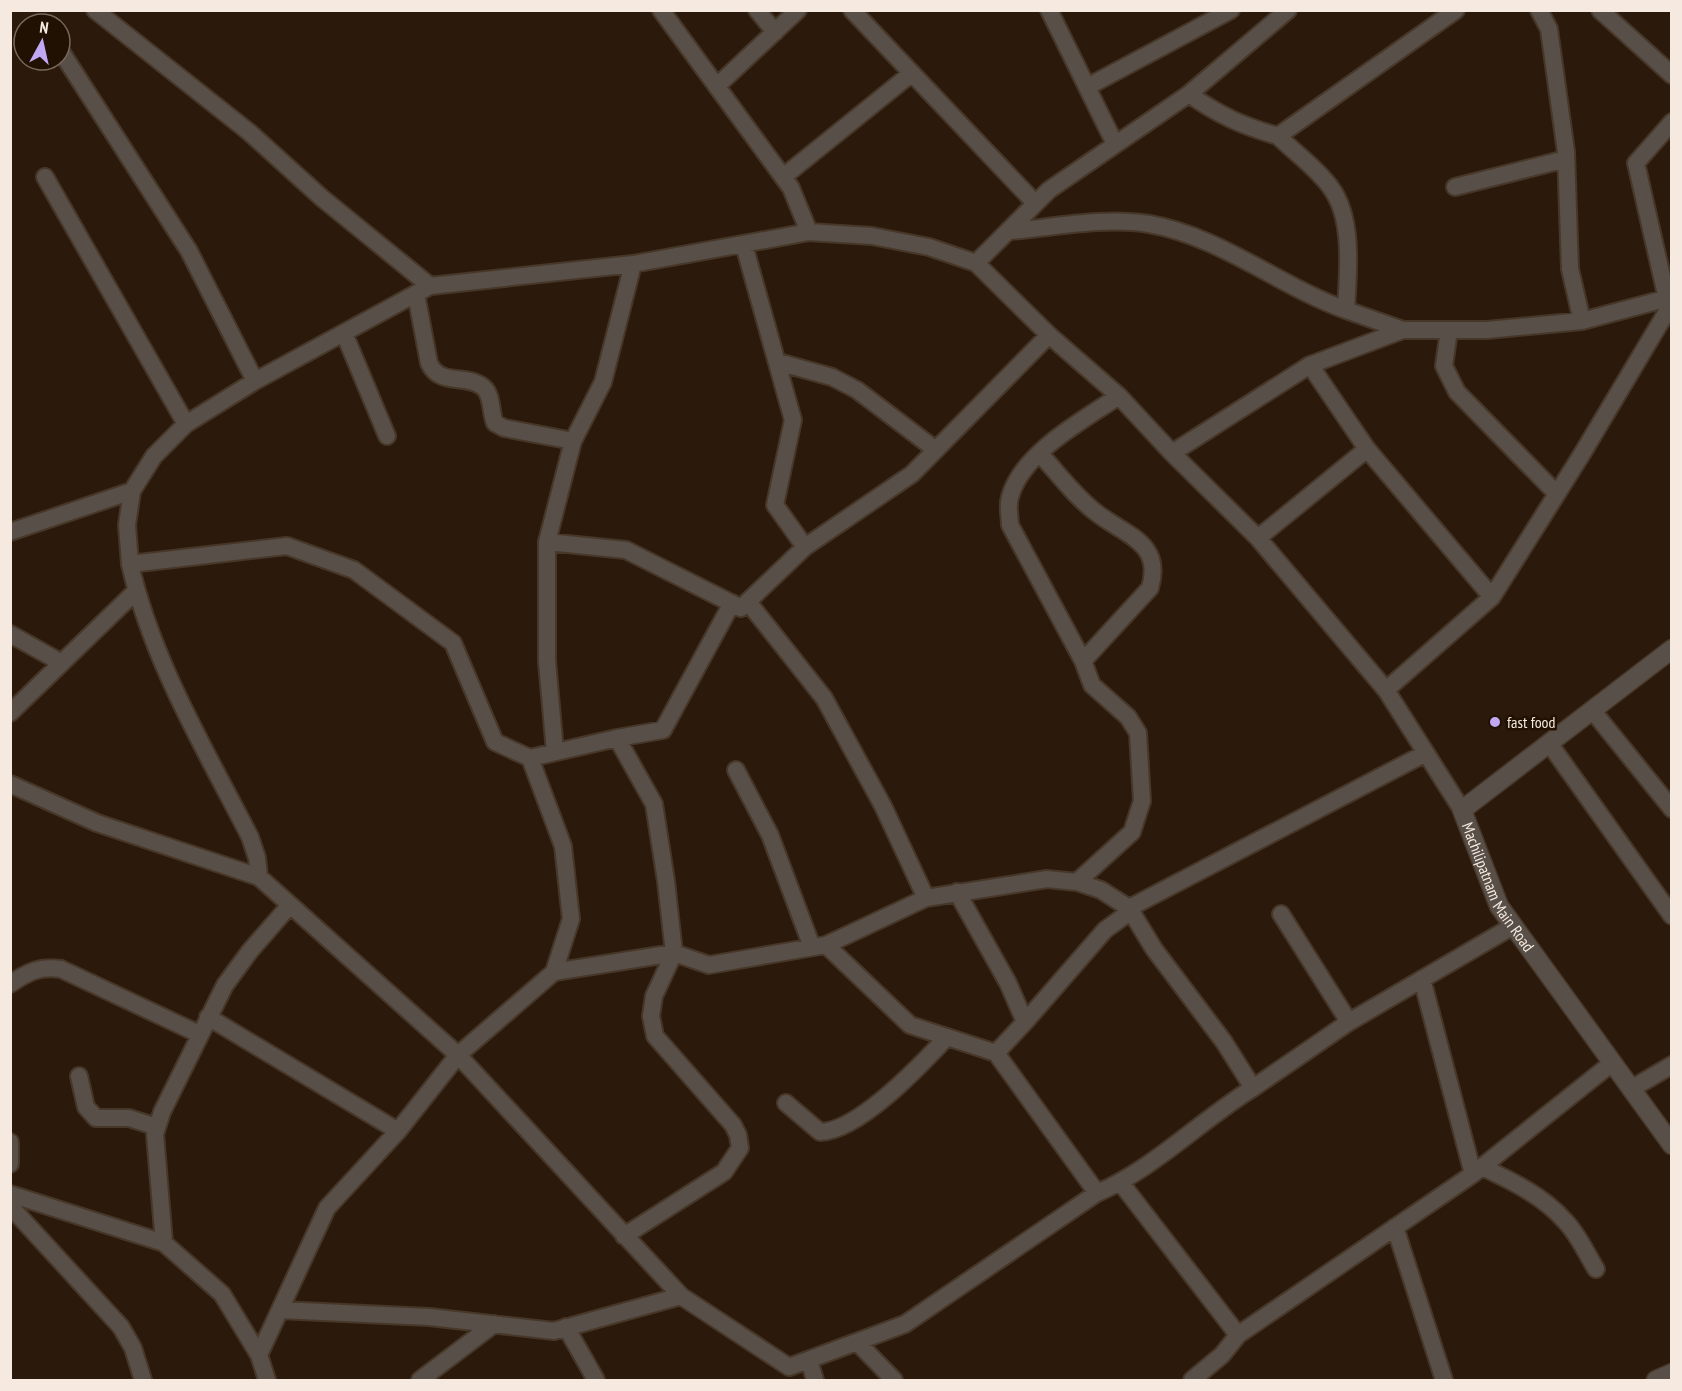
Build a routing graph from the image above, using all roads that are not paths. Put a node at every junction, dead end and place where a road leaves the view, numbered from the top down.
1 (95, 10) edge
2 (662, 10) edge
3 (757, 10) edge
4 (798, 10) edge
5 (852, 10) edge
6 (1049, 10) edge
7 (1232, 10) edge
8 (1288, 10) edge
9 (1456, 10) edge
10 (1539, 10) edge
11 (1600, 10) edge
12 (775, 32) junction
13 (72, 69) edge
14 (912, 73) junction
15 (1671, 75) edge
16 (717, 86) junction
17 (1087, 87) junction
18 (1189, 94) junction
19 (1671, 122) edge
20 (1278, 136) junction
21 (1115, 144) junction
22 (1566, 159) junction
23 (45, 177) dead end
24 (783, 177) junction
25 (1455, 187) dead end
26 (1035, 203) junction
27 (1011, 231) junction
28 (809, 232) junction
29 (744, 245) junction
30 (976, 263) junction
31 (633, 264) junction
32 (423, 290) junction
33 (1670, 300) edge
34 (1346, 310) junction
35 (1582, 321) junction
36 (1403, 330) junction
37 (1449, 330) junction
38 (344, 333) junction
39 (1049, 335) junction
40 (778, 362) junction
41 (1310, 365) junction
42 (255, 381) junction
43 (1119, 396) junction
44 (186, 424) junction
45 (387, 436) dead end
46 (573, 441) junction
47 (1367, 448) junction
48 (936, 450) junction
49 (1041, 453) junction
50 (1172, 453) junction
51 (132, 491) junction
52 (1557, 494) junction
53 (11, 532) edge
54 (1258, 538) junction
55 (547, 542) junction
56 (805, 547) junction
57 (130, 564) junction
58 (136, 591) junction
59 (1492, 597) junction
60 (740, 602) junction
61 (10, 634) edge
62 (1671, 649) edge
63 (1083, 662) junction
64 (62, 663) junction
65 (1386, 690) junction
66 (1592, 710) junction
67 (10, 713) edge
68 (617, 738) junction
69 (1549, 743) junction
70 (555, 752) junction
71 (1426, 753) junction
72 (530, 758) junction
73 (736, 770) dead end
74 (10, 784) edge
75 (1671, 809) edge
76 (1462, 810) junction
77 (259, 877) junction
78 (1077, 882) junction
79 (957, 892) junction
80 (926, 898) junction
81 (290, 904) junction
82 (1130, 910) junction
83 (1281, 914) dead end
84 (1671, 916) edge
85 (1513, 926) junction
86 (819, 946) junction
87 (674, 953) junction
88 (554, 972) junction
89 (1422, 979) junction
90 (10, 984) edge
91 (208, 1017) junction
92 (1025, 1022) junction
93 (1349, 1022) junction
94 (199, 1034) junction
95 (947, 1037) junction
96 (996, 1053) junction
97 (458, 1055) junction
98 (1612, 1063) junction
99 (1671, 1065) edge
100 (79, 1076) dead end
101 (1253, 1088) junction
102 (1631, 1089) junction
103 (786, 1103) dead end
104 (158, 1126) junction
105 (398, 1131) junction
106 (10, 1142) edge
107 (1671, 1145) edge
108 (10, 1164) edge
109 (1478, 1170) junction
110 (1121, 1183) junction
111 (1097, 1193) junction
112 (10, 1194) edge
113 (10, 1206) edge
114 (1395, 1227) junction
115 (624, 1236) junction
116 (164, 1243) junction
117 (1596, 1269) dead end
118 (681, 1296) junction
119 (280, 1310) junction
120 (494, 1324) junction
121 (566, 1328) junction
122 (1238, 1335) junction
123 (857, 1342) junction
124 (259, 1355) junction
125 (809, 1360) junction
126 (1671, 1373) edge
127 (143, 1380) edge
128 (267, 1380) edge
129 (420, 1380) edge
130 (596, 1380) edge
131 (815, 1380) edge
132 (894, 1380) edge
133 (1192, 1380) edge
134 (1444, 1380) edge
135 (1656, 1380) edge

1 - 32 street
2 - 16 street
3 - 12 street
4 - 12 street
5 - 14 street
6 - 17 street
7 - 17 street
8 - 18 street
9 - 20 street
10 - 22 street
11 - 15 street
12 - 16 street
13 - 42 street
14 - 24 street
14 - 26 street
16 - 24 street
17 - 21 street
18 - 20 street
18 - 21 street
19 - 33 street
20 - 34 street
21 - 26 street
22 - 25 street
22 - 35 street
23 - 44 street
24 - 28 street
26 - 27 street
27 - 30 street
27 - 34 street
28 - 29 street
28 - 30 street
29 - 31 street
29 - 40 street
30 - 39 street
31 - 32 street
31 - 46 street
32 - 38 street
32 - 46 street
33 - 35 street
33 - 52 street
34 - 36 street
35 - 37 street
36 - 37 street
36 - 41 street
37 - 52 street
38 - 42 street
38 - 45 street
39 - 43 street
39 - 48 street
40 - 48 street
40 - 56 street
41 - 47 street
41 - 50 street
42 - 44 street
43 - 49 street
43 - 50 street
44 - 51 street
46 - 55 street
47 - 54 street
47 - 59 street
48 - 56 street
49 - 63 street
49 - 63 street
50 - 54 street
51 - 53 street
51 - 57 street
52 - 59 street
54 - 65 street
55 - 60 street
55 - 70 street
56 - 60 street
57 - 58 street
57 - 72 street
58 - 64 street
58 - 77 street
59 - 65 street
60 - 68 street
60 - 80 street
61 - 64 street
62 - 66 street, Machilipatnam Main Road
63 - 78 street
64 - 67 street
65 - 71 street
66 - 69 street, Machilipatnam Main Road
66 - 75 street
68 - 70 street
68 - 87 street
69 - 76 street, Machilipatnam Main Road
69 - 84 street
70 - 72 street
71 - 76 street
71 - 82 street
72 - 88 street
73 - 86 street
74 - 77 street
76 - 85 street, Machilipatnam Main Road
77 - 81 street
78 - 79 street
78 - 82 street
79 - 80 street
79 - 92 street
80 - 86 street
81 - 91 street
81 - 97 street
82 - 92 street
82 - 101 street
83 - 93 street
85 - 89 street
85 - 98 street, Machilipatnam Main Road
86 - 87 street
86 - 95 street
87 - 88 street
87 - 115 street
88 - 97 street
89 - 93 street
89 - 109 street
90 - 94 street
91 - 94 street
91 - 105 street
92 - 96 street
93 - 101 street
94 - 104 street
95 - 96 street
95 - 103 street
96 - 111 street
97 - 105 street
97 - 115 street
98 - 102 street, Machilipatnam Main Road
98 - 109 street
99 - 102 street
100 - 104 street
101 - 110 street
102 - 107 street, Machilipatnam Main Road
104 - 116 street
105 - 119 street
106 - 108 street
109 - 114 street
109 - 117 street
110 - 111 street
110 - 122 street
111 - 123 street
112 - 116 street
113 - 127 street
114 - 122 street
114 - 134 street
115 - 118 street
116 - 124 street
118 - 121 street
118 - 125 street
119 - 120 street
119 - 124 street
120 - 121 street
120 - 129 street
121 - 130 street
122 - 133 street
123 - 125 street
123 - 132 street
124 - 128 street
125 - 131 street
126 - 135 street

